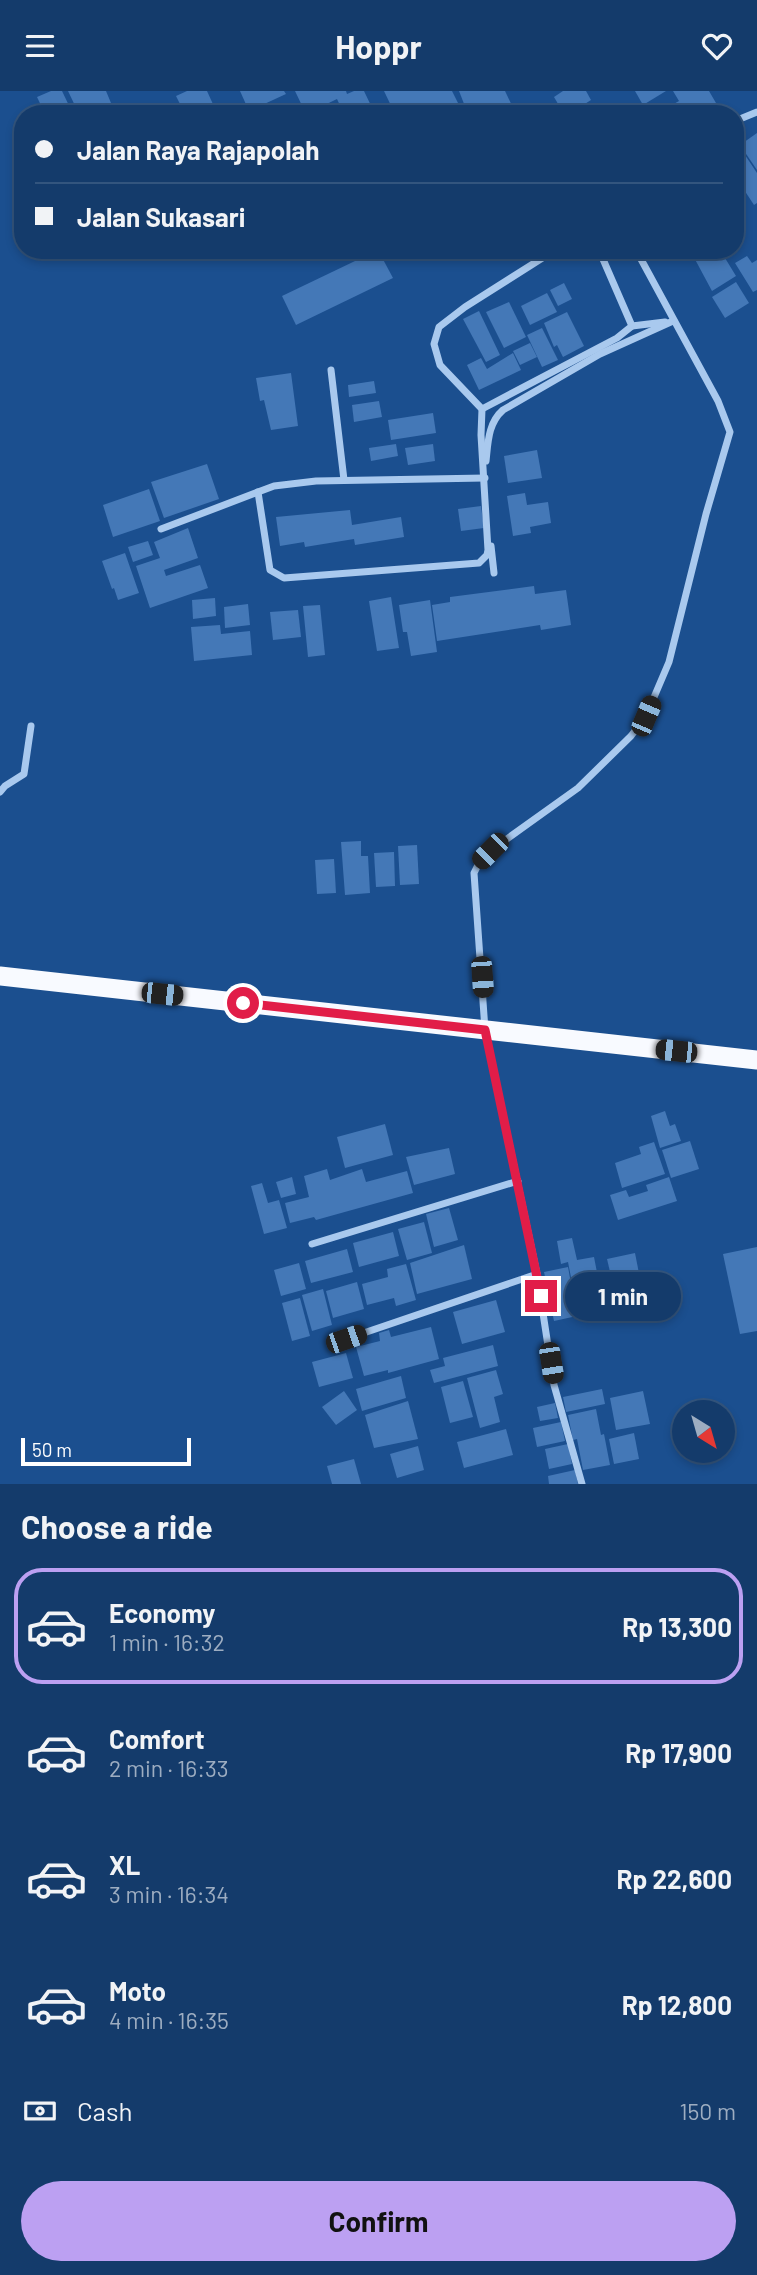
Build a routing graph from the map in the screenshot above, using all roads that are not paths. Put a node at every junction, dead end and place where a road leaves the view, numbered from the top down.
1 (541, 259) edge
2 (603, 259) edge
3 (641, 259) edge
4 (673, 321) junction
5 (632, 326) junction
6 (331, 370) dead end
7 (482, 409) junction
8 (485, 478) junction
9 (344, 480) junction
10 (258, 492) junction
11 (161, 529) dead end
12 (494, 573) dead end
13 (31, 726) dead end
14 (0, 792) edge
15 (0, 976) edge
16 (485, 1030) junction
17 (757, 1060) edge
18 (517, 1181) junction
19 (312, 1244) dead end
20 (537, 1274) junction
21 (346, 1339) dead end
22 (582, 1484) edge

1 - 7 street
2 - 5 street
3 - 4 street
4 - 5 street
4 - 8 street
4 - 16 street
5 - 7 street
6 - 9 street
7 - 8 street
8 - 9 street
8 - 10 street
8 - 12 street
9 - 10 street
10 - 11 street
13 - 14 street
15 - 16 highway
16 - 17 highway
16 - 18 street
18 - 19 street
18 - 20 street
20 - 21 street
20 - 22 street

